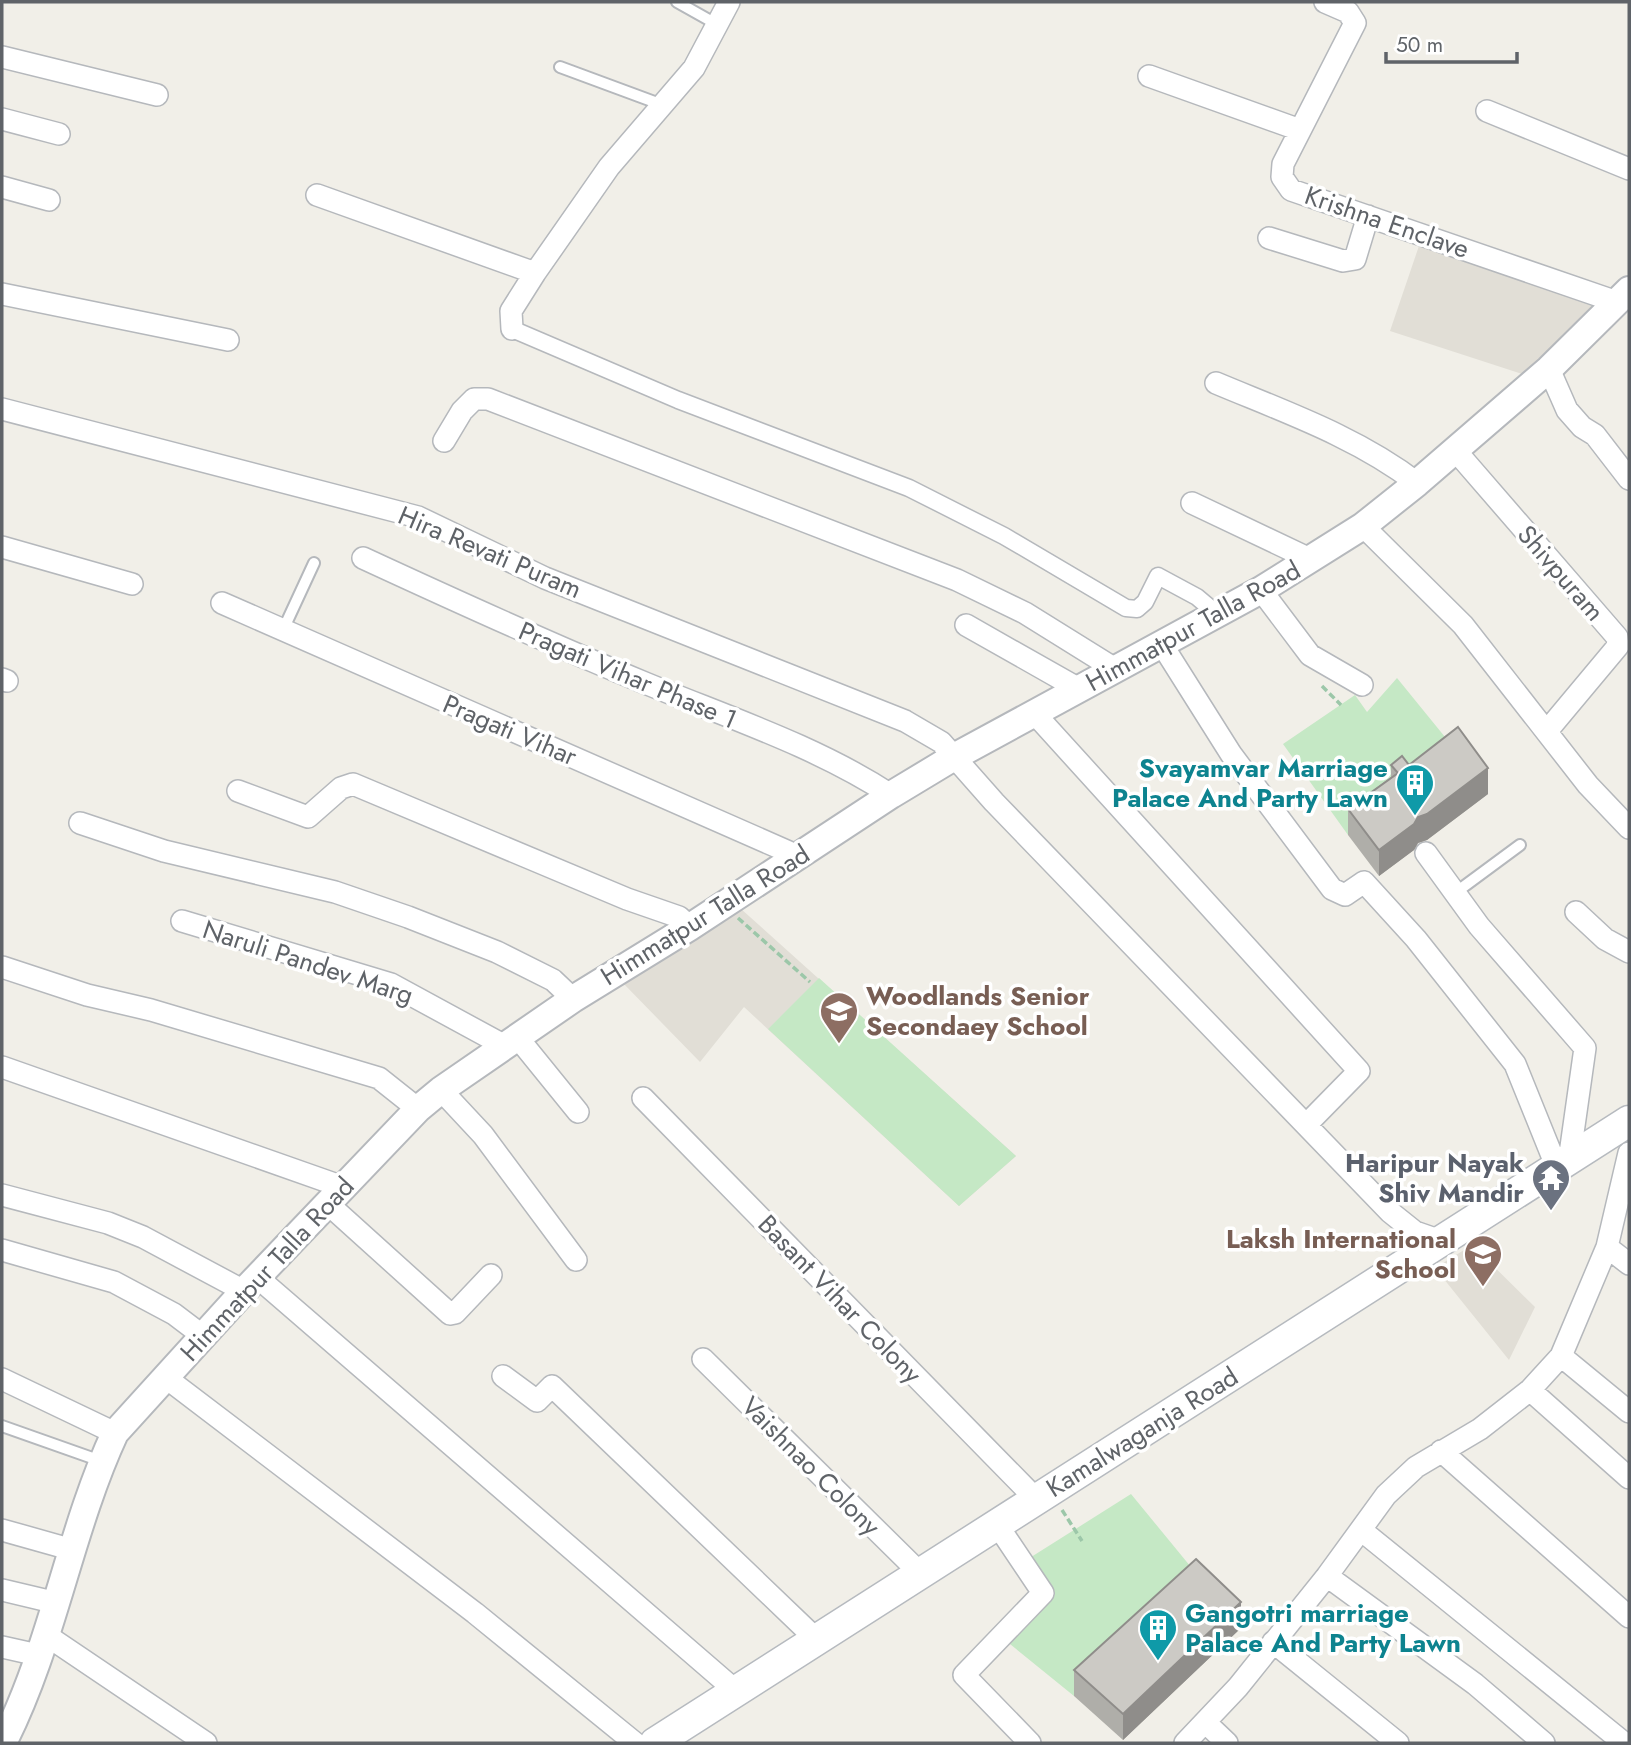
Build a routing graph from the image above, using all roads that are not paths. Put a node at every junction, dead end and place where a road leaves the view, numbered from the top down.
1 (677, 2) edge
2 (729, 2) edge
3 (1325, 2) edge
4 (718, 25) junction
5 (2, 57) edge
6 (560, 67) dead end
7 (1149, 76) dead end
8 (157, 95) dead end
9 (660, 104) junction
10 (1487, 111) dead end
11 (2, 119) edge
12 (1300, 130) junction
13 (59, 134) dead end
14 (1629, 169) edge
15 (2, 187) edge
16 (317, 195) dead end
17 (49, 200) dead end
18 (1368, 216) junction
19 (1269, 238) dead end
20 (535, 273) junction
21 (2, 294) edge
22 (1623, 296) edge
23 (512, 329) joint
24 (228, 340) dead end
25 (1549, 369) junction
26 (1216, 383) dead end
27 (2, 408) edge
28 (444, 441) dead end
29 (1455, 450) junction
30 (1629, 479) edge
31 (1418, 483) junction
32 (1192, 503) dead end
33 (1363, 526) junction
34 (2, 547) edge
35 (363, 558) dead end
36 (1312, 560) junction
37 (314, 563) dead end
38 (132, 584) dead end
39 (1261, 590) junction
40 (222, 603) dead end
41 (1216, 613) junction
42 (966, 625) dead end
43 (284, 630) junction
44 (1161, 643) junction
45 (1115, 669) junction
46 (1362, 685) dead end
47 (1079, 689) junction
48 (1035, 714) junction
49 (1547, 731) junction
50 (954, 757) junction
51 (238, 791) dead end
52 (891, 796) junction
53 (1625, 814) edge
54 (80, 823) dead end
55 (1520, 845) dead end
56 (1426, 853) dead end
57 (798, 856) junction
58 (1455, 893) junction
59 (1576, 912) dead end
60 (182, 921) dead end
61 (690, 927) junction
62 (1629, 952) edge
63 (2, 967) edge
64 (573, 999) junction
65 (512, 1042) junction
66 (2, 1066) edge
67 (441, 1090) junction
68 (643, 1098) dead end
69 (418, 1109) junction
70 (579, 1112) dead end
71 (1629, 1121) edge
72 (1306, 1125) junction
73 (1629, 1153) edge
74 (1563, 1164) junction
75 (2, 1195) edge
76 (335, 1195) junction
77 (1441, 1241) junction
78 (1607, 1248) junction
79 (2, 1250) edge
80 (576, 1260) dead end
81 (1629, 1264) edge
82 (491, 1275) dead end
83 (250, 1284) junction
84 (203, 1336) junction
85 (1561, 1356) junction
86 (704, 1359) dead end
87 (503, 1376) dead end
88 (166, 1377) junction
89 (2, 1379) edge
90 (1530, 1390) junction
91 (1629, 1412) edge
92 (2, 1426) edge
93 (115, 1433) junction
94 (1441, 1451) junction
95 (102, 1461) junction
96 (1629, 1478) edge
97 (1043, 1495) junction
98 (996, 1523) junction
99 (2, 1530) edge
100 (1361, 1530) junction
101 (73, 1550) junction
102 (919, 1572) junction
103 (1327, 1576) junction
104 (2, 1590) edge
105 (57, 1602) junction
106 (1629, 1617) edge
107 (816, 1639) junction
108 (1273, 1642) junction
109 (42, 1645) junction
110 (2, 1647) edge
111 (736, 1691) junction
112 (1205, 1722) junction
113 (3, 1743) edge
114 (206, 1743) edge
115 (635, 1743) edge
116 (655, 1743) edge
117 (1030, 1743) edge
118 (1185, 1743) edge
119 (1227, 1743) edge
120 (1398, 1743) edge
121 (1544, 1743) edge
122 (1624, 1743) edge

1 - 4 lane
2 - 4 street
3 - 12 street, Krishna Enclave
4 - 9 street
5 - 8 street
6 - 9 lane
7 - 12 street
9 - 20 street
10 - 14 street
11 - 13 street
12 - 18 street, Krishna Enclave
15 - 17 street
16 - 20 street
18 - 19 street
18 - 22 street, Krishna Enclave
20 - 23 street
21 - 24 street
22 - 25 street, Himmatpur Talla Road
23 - 41 street
25 - 29 street, Himmatpur Talla Road
25 - 30 street
26 - 31 street
27 - 50 street, Hira Revati Puram
28 - 45 street
29 - 31 street, Himmatpur Talla Road
29 - 49 street, Shivpuram
31 - 33 street, Himmatpur Talla Road
32 - 36 street
33 - 36 street, Himmatpur Talla Road
33 - 49 street
34 - 38 street
35 - 52 street, Pragati Vihar Phase 1
36 - 39 street, Himmatpur Talla Road
37 - 43 lane
39 - 41 street, Himmatpur Talla Road
39 - 46 street
40 - 43 street, Pragati Vihar
41 - 44 street, Himmatpur Talla Road
42 - 47 street
43 - 57 street, Pragati Vihar
44 - 45 street, Himmatpur Talla Road
44 - 74 street
45 - 47 street, Himmatpur Talla Road
47 - 48 street, Himmatpur Talla Road
48 - 50 street, Himmatpur Talla Road
48 - 72 street
49 - 53 street
50 - 52 street, Himmatpur Talla Road
50 - 72 street, Hira Revati Puram
51 - 61 street
52 - 57 street, Himmatpur Talla Road
54 - 64 street
55 - 58 lane
56 - 58 street
57 - 61 street, Himmatpur Talla Road
58 - 74 street
59 - 62 street
60 - 65 street, Naruli Pandev Marg
61 - 64 street, Himmatpur Talla Road
63 - 69 street
64 - 65 street, Himmatpur Talla Road
65 - 67 street, Himmatpur Talla Road
65 - 70 street
66 - 76 street
67 - 69 street, Himmatpur Talla Road
67 - 80 street
68 - 97 street, Basant Vihar Colony
69 - 76 street, Himmatpur Talla Road
71 - 74 main road, Kamalwaganja Road
72 - 77 street, Hira Revati Puram
73 - 78 street
74 - 77 main road, Kamalwaganja Road
75 - 83 street
76 - 82 street
76 - 83 street, Himmatpur Talla Road
77 - 97 main road, Kamalwaganja Road
78 - 81 street
78 - 85 street
79 - 84 street
83 - 84 street, Himmatpur Talla Road
83 - 111 street
84 - 88 street, Himmatpur Talla Road
85 - 90 street
85 - 91 street
86 - 102 street, Vaishnao Colony
87 - 107 street
88 - 93 street, Himmatpur Talla Road
88 - 115 street
89 - 93 street
90 - 94 street
90 - 96 street
92 - 95 lane
93 - 95 street, Himmatpur Talla Road
94 - 100 street
94 - 106 street
95 - 101 street, Himmatpur Talla Road
97 - 98 main road, Kamalwaganja Road
98 - 102 main road, Kamalwaganja Road
98 - 117 street
99 - 101 street
100 - 103 street
100 - 122 street
101 - 105 street, Himmatpur Talla Road
102 - 107 main road, Kamalwaganja Road
103 - 108 street
103 - 121 street
104 - 105 street
105 - 109 street, Himmatpur Talla Road
107 - 111 main road, Kamalwaganja Road
108 - 112 street
108 - 120 street
109 - 110 street
109 - 113 street, Himmatpur Talla Road
109 - 114 street
111 - 116 main road, Kamalwaganja Road
112 - 118 street
112 - 119 street

